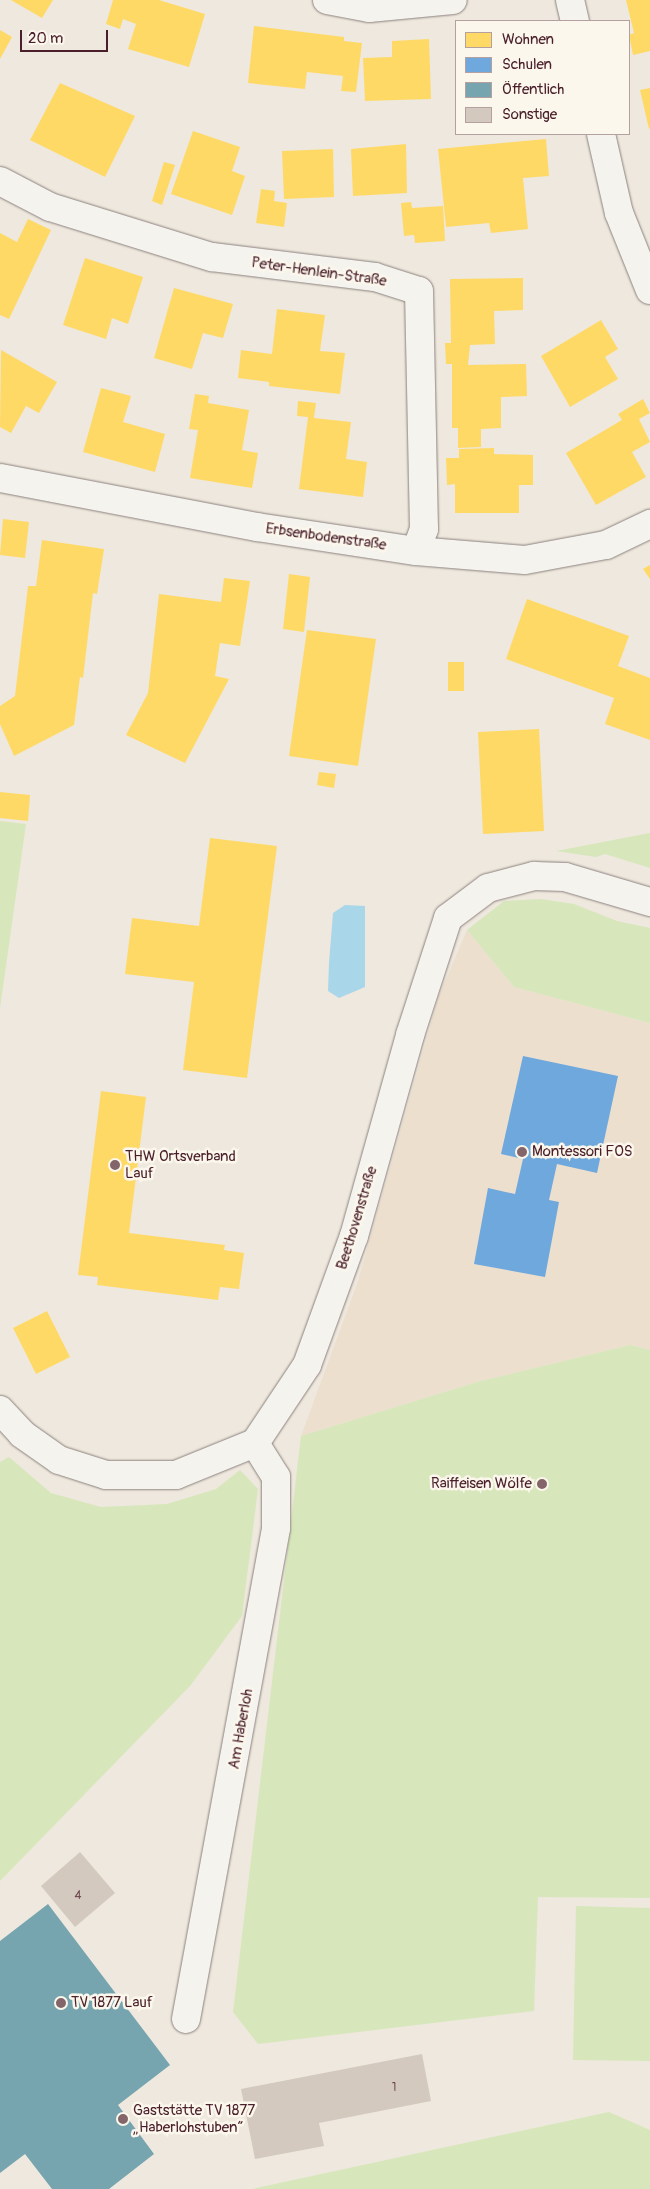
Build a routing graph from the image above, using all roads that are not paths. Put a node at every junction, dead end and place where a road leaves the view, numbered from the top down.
1 (327, 0) edge
2 (453, 0) edge
3 (570, 0) edge
4 (575, 20) edge
5 (601, 135) edge
6 (0, 181) edge
7 (650, 290) edge
8 (0, 478) edge
9 (650, 524) edge
10 (416, 551) junction
11 (650, 902) edge
12 (0, 1410) edge
13 (255, 1443) junction
14 (186, 2019) dead end

1 - 2 street
3 - 4 street
5 - 7 street
6 - 10 street, Peter-Henlein-Straße
8 - 10 street, Erbsenbodenstraße
9 - 10 street, Erbsenbodenstraße
11 - 13 street, Beethovenstraße
12 - 13 street
13 - 14 street, Am Haberloh

